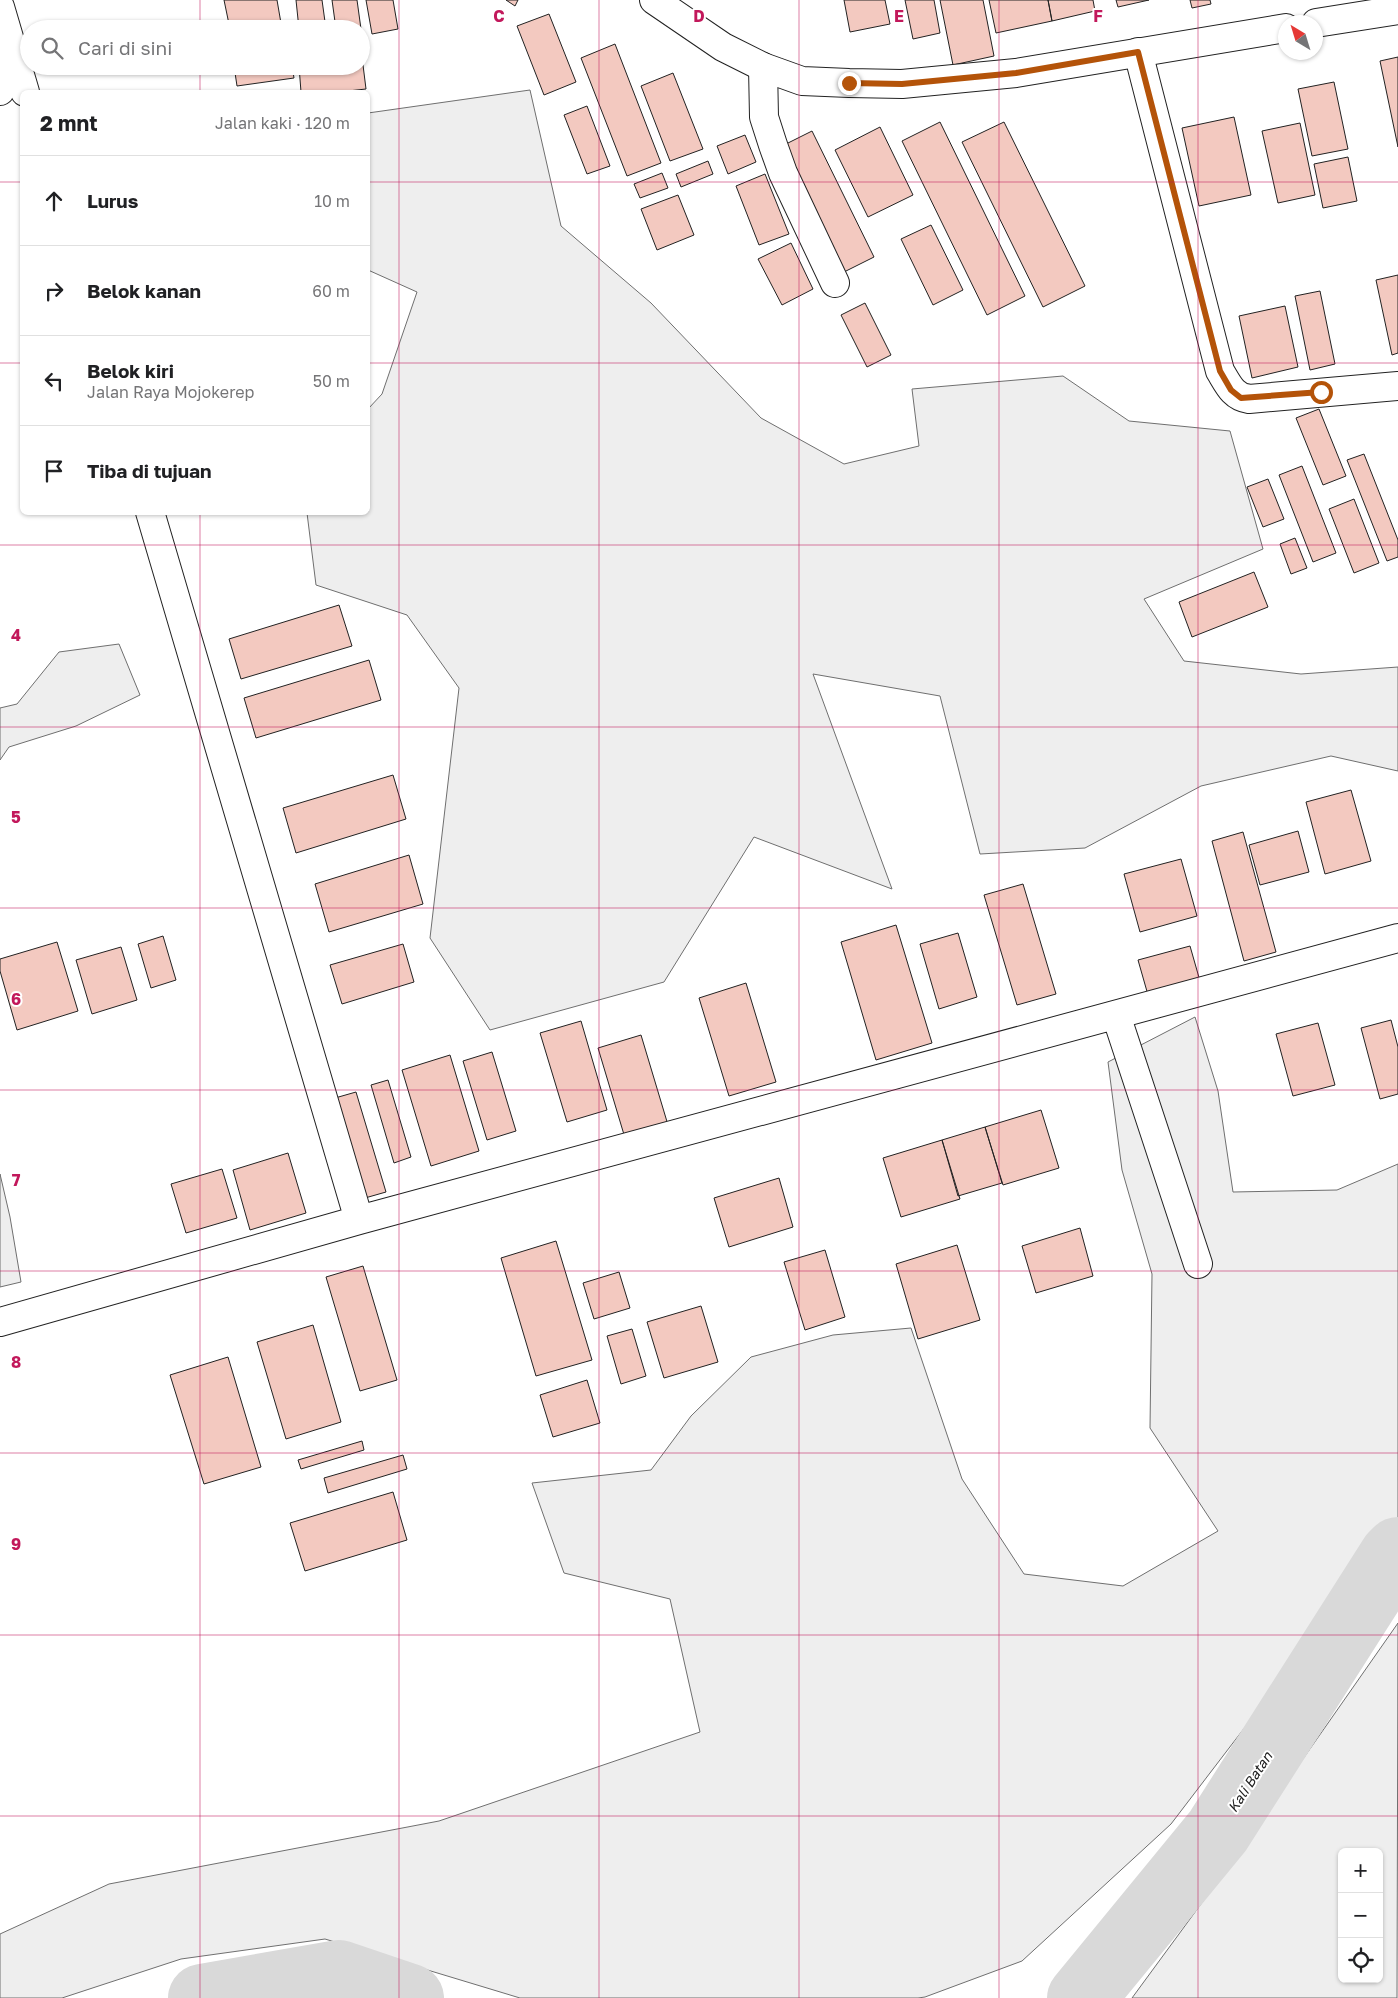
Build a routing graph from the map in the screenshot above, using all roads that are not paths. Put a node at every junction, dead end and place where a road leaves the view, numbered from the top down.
1 (654, 0) edge
2 (0, 7) edge
3 (1398, 10) edge
4 (1323, 22) edge
5 (1278, 29) edge
6 (12, 47) junction
7 (1138, 52) junction
8 (763, 66) junction
9 (20, 75) edge
10 (20, 75) edge
11 (24, 90) edge
12 (0, 91) edge
13 (834, 283) dead end
14 (1398, 386) edge
15 (151, 515) edge
16 (1398, 938) edge
17 (1116, 1015) junction
18 (359, 1220) junction
19 (1198, 1264) dead end
20 (0, 1322) edge

1 - 8 street
2 - 6 street
3 - 4 street
5 - 7 street
6 - 9 street
6 - 12 street
7 - 8 street
7 - 14 street
8 - 13 street
10 - 11 street
15 - 18 street
16 - 17 street
17 - 18 street
17 - 19 street
18 - 20 street

